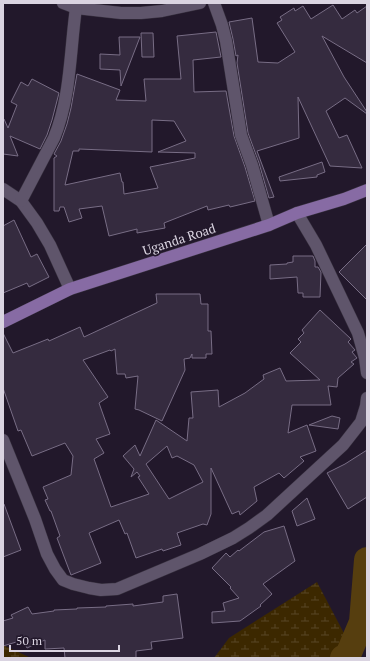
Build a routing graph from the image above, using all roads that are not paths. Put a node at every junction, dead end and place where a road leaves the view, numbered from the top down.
1 (63, 3) edge
2 (200, 3) edge
3 (214, 3) edge
4 (76, 8) junction
5 (3, 189) edge
6 (367, 190) edge
7 (21, 201) junction
8 (297, 213) junction
9 (269, 225) junction
10 (70, 289) junction
11 (3, 322) edge
12 (367, 373) edge
13 (367, 398) edge
14 (3, 440) edge

1 - 4 street
2 - 4 street
3 - 9 street
4 - 7 street
5 - 7 street
6 - 8 main road, Uganda Road
7 - 10 street
8 - 9 main road, Uganda Road
8 - 12 street
9 - 10 main road, Uganda Road
10 - 11 main road, Uganda Road
13 - 14 street

